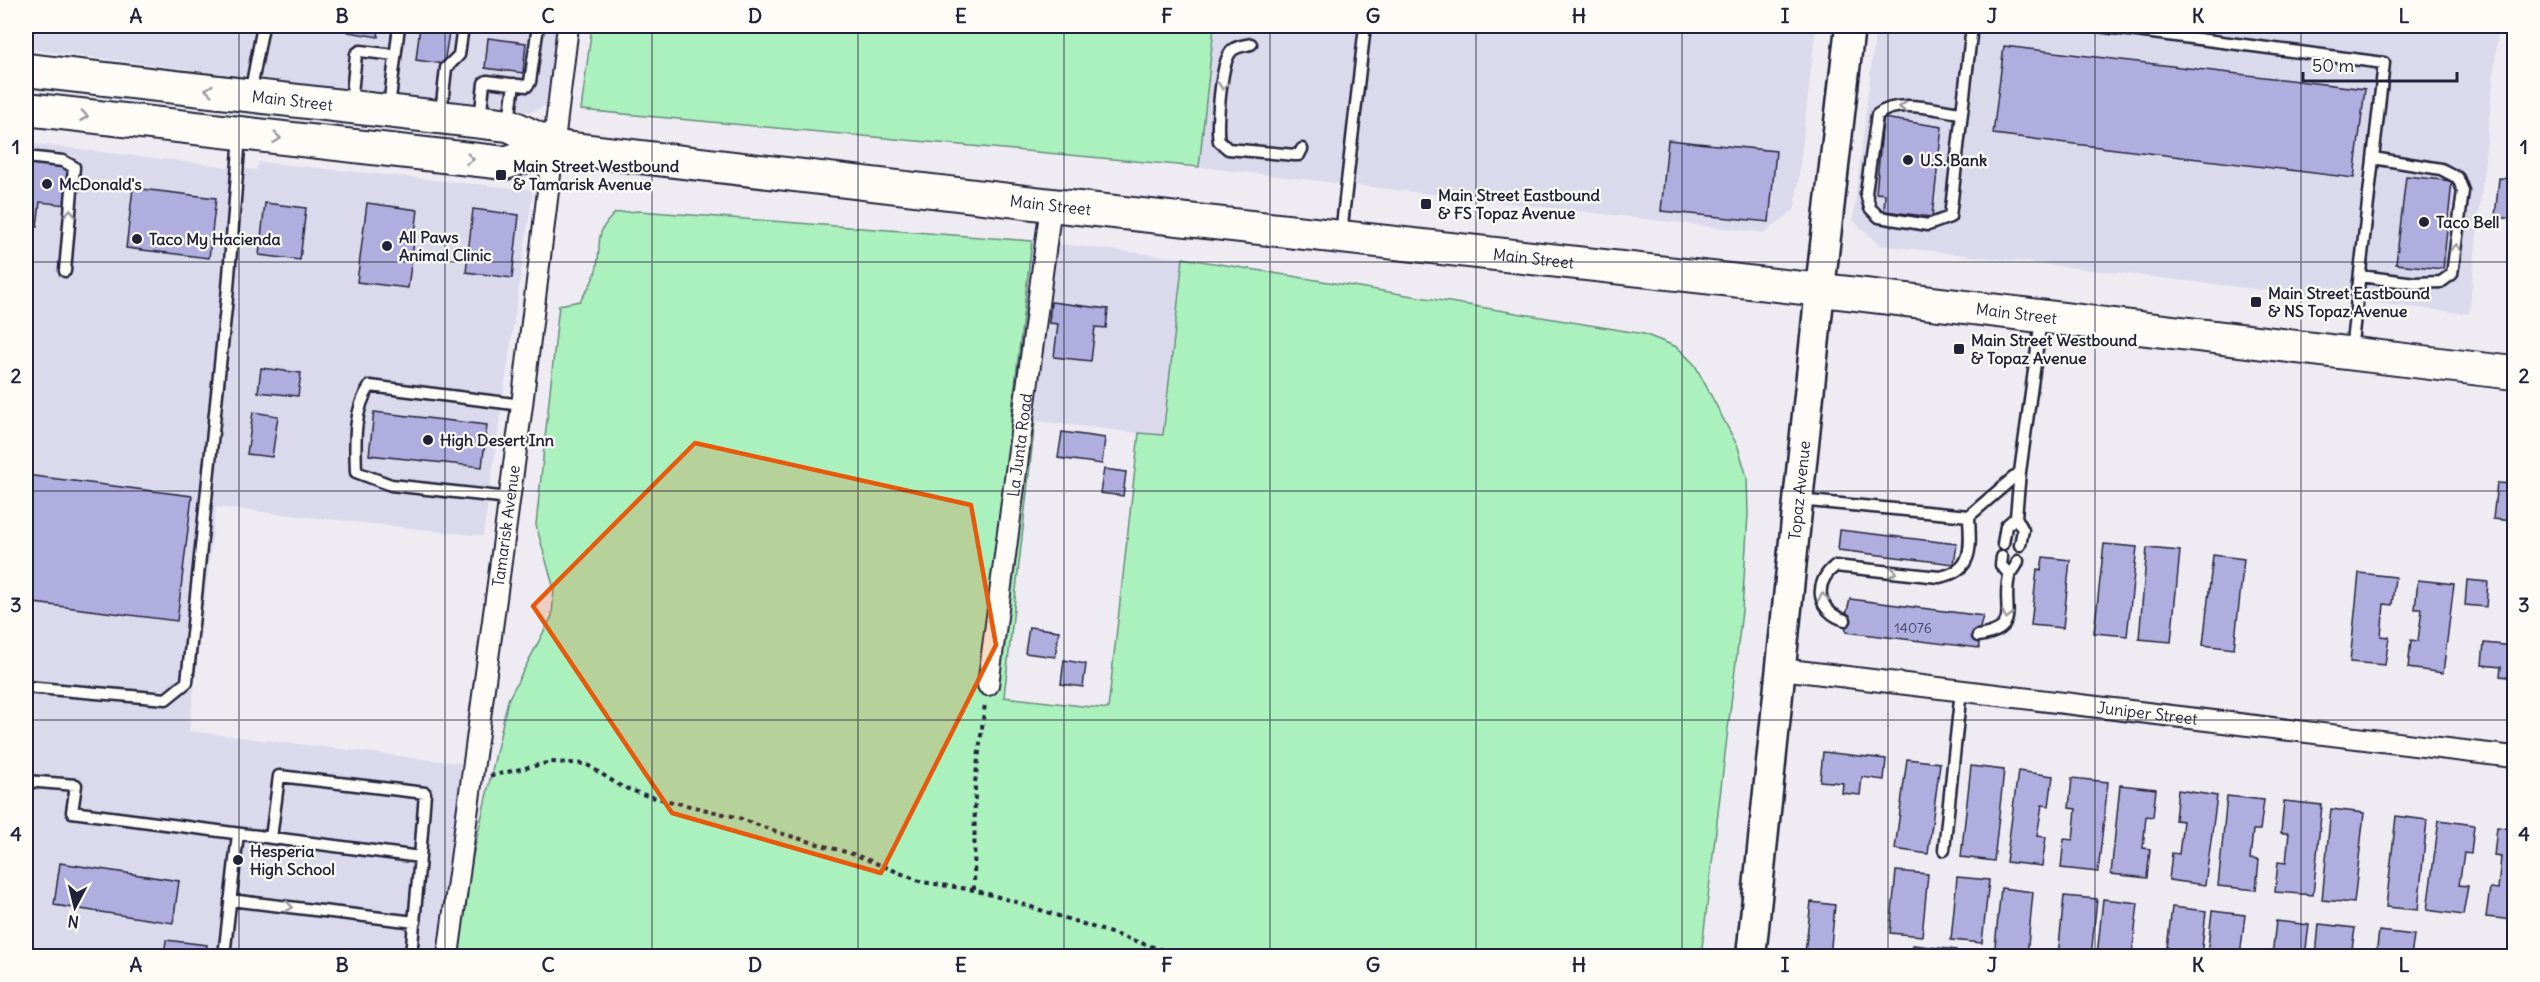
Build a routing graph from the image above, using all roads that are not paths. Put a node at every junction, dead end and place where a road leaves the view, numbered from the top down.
1 (262, 26) edge
2 (399, 26) edge
3 (463, 26) edge
4 (538, 26) edge
5 (568, 26) edge
6 (1365, 26) edge
7 (1850, 26) edge
8 (1972, 26) edge
9 (2098, 26) edge
10 (1251, 44) dead end
11 (395, 55) junction
12 (26, 70) edge
13 (80, 76) junction
14 (26, 84) edge
15 (514, 84) junction
16 (250, 95) junction
17 (350, 106) junction
18 (26, 109) edge
19 (389, 111) junction
20 (1961, 113) junction
21 (441, 117) junction
22 (494, 123) junction
23 (240, 134) junction
24 (555, 147) junction
25 (1302, 149) dead end
26 (26, 157) edge
27 (2373, 158) junction
28 (1051, 205) junction
29 (1340, 237) junction
30 (65, 271) dead end
31 (2360, 276) junction
32 (1820, 290) junction
33 (2042, 316) junction
34 (2350, 353) junction
35 (2514, 373) edge
36 (522, 405) junction
37 (2020, 472) junction
38 (509, 498) junction
39 (1798, 500) junction
40 (1970, 516) junction
41 (2016, 517) junction
42 (2003, 544) dead end
43 (2020, 545) dead end
44 (2002, 557) dead end
45 (2018, 561) dead end
46 (2010, 575) junction
47 (1845, 620) dead end
48 (1978, 636) dead end
49 (1781, 669) junction
50 (988, 685) road end
51 (26, 687) edge
52 (1961, 690) junction
53 (2514, 757) edge
54 (26, 781) edge
55 (238, 834) junction
56 (271, 838) junction
57 (1944, 850) dead end
58 (420, 857) junction
59 (230, 900) junction
60 (415, 922) junction
61 (224, 957) edge
62 (411, 957) edge
63 (448, 957) edge
64 (1751, 957) edge

1 - 16 lane
2 - 11 lane
3 - 21 lane
4 - 15 lane
5 - 24 street, Tamarisk Avenue
6 - 29 lane
7 - 32 street, Topaz Avenue
8 - 20 lane
9 - 27 lane
10 -> 25 lane
11 - 17 lane
11 - 19 lane
12 - 13 main road, Main Street
13 - 14 main road
16 -> 13 main road, Main Street
15 - 22 lane
15 - 22 lane
16 - 17 main road, Main Street
17 - 19 main road, Main Street
18 -> 23 main road, Main Street
19 - 21 main road, Main Street
20 -> 20 lane
21 - 22 main road, Main Street
22 - 24 main road, Main Street
23 -> 24 main road, Main Street
23 - 51 lane
24 - 28 main road, Main Street
24 - 36 street, Tamarisk Avenue
30 -> 26 lane
27 - 31 lane
31 -> 27 lane
28 - 29 main road, Main Street
28 - 50 street, La Junta Road
29 - 32 main road, Main Street
31 - 34 lane
32 - 33 main road, Main Street
32 - 39 street, Topaz Avenue
33 - 34 main road, Main Street
33 - 37 lane
34 - 35 main road, Main Street
36 - 38 street, Tamarisk Avenue
36 - 38 lane
37 - 40 lane
37 - 41 lane
38 - 63 street, Tamarisk Avenue
39 - 40 lane
39 - 49 street, Topaz Avenue
47 -> 40 lane
41 - 42 lane
41 - 43 lane
44 - 46 lane
45 - 46 lane
46 -> 48 lane
49 - 52 street, Juniper Street
49 - 64 street, Topaz Avenue
52 - 53 street, Juniper Street
52 - 57 lane
54 - 55 lane
55 - 56 lane
55 - 59 lane
56 - 58 lane
56 - 58 lane
58 - 60 lane
59 -> 60 lane
59 - 61 lane
60 - 62 lane

